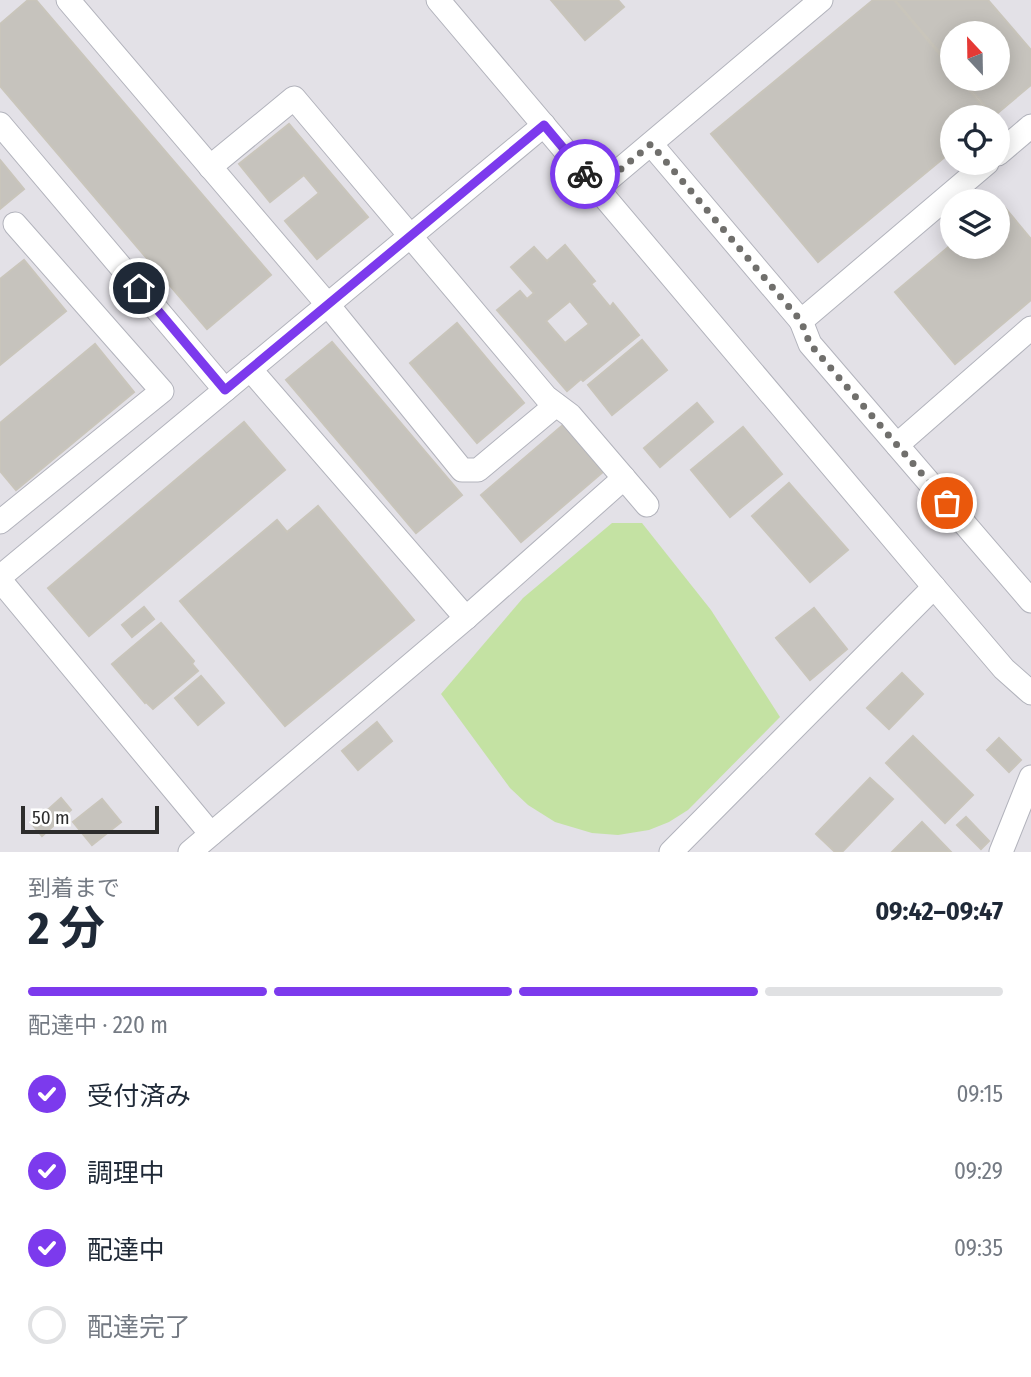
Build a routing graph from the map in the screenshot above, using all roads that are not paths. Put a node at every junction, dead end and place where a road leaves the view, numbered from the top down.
1 (68, 0) edge
2 (438, 0) edge
3 (821, 0) edge
4 (0, 124) edge
5 (544, 125) junction
6 (1031, 126) edge
7 (651, 144) junction
8 (1010, 144) edge
9 (210, 167) junction
10 (973, 175) edge
11 (597, 189) junction
12 (15, 225) dead end
13 (410, 236) junction
14 (327, 305) junction
15 (801, 321) junction
16 (1031, 328) edge
17 (250, 369) junction
18 (225, 390) junction
19 (556, 405) junction
20 (897, 445) junction
21 (624, 478) junction
22 (648, 505) dead end
23 (2, 517) edge
24 (0, 579) edge
25 (934, 587) junction
26 (1031, 601) edge
27 (466, 618) junction
28 (1031, 694) edge
29 (1031, 777) edge
30 (211, 835) junction
31 (190, 852) edge
32 (671, 852) edge
33 (1002, 852) edge

1 - 9 street
2 - 5 street
3 - 7 street
4 - 18 street
5 - 11 street
5 - 13 street
6 - 8 street
7 - 11 street
7 - 15 street
9 - 13 street
9 - 14 street
10 - 15 street
11 - 25 street
12 - 23 street
13 - 14 street
13 - 19 street
14 - 17 street
14 - 19 street
15 - 20 street
16 - 20 street
17 - 18 street
17 - 27 street
18 - 24 street
19 - 21 street
20 - 26 street
21 - 22 street
21 - 27 street
24 - 30 street
25 - 28 street
25 - 32 street
27 - 30 street
29 - 33 street
30 - 31 street

